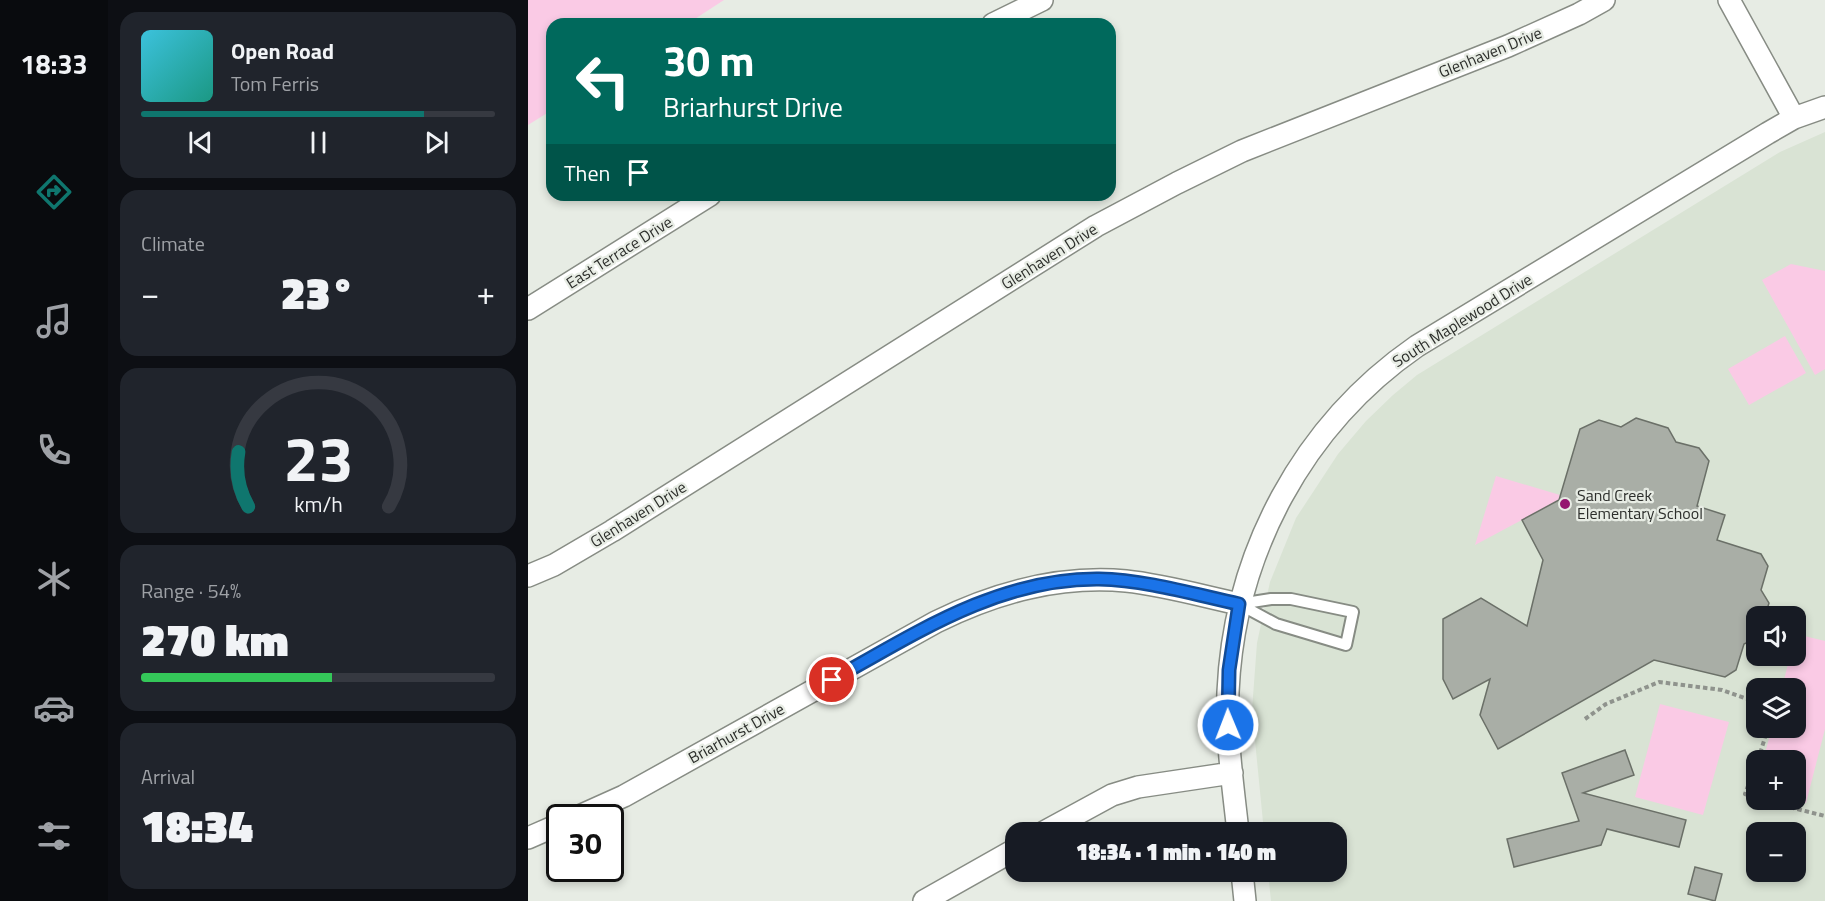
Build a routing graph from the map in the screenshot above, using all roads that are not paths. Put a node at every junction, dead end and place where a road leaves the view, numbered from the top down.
1 (1042, 0) edge
2 (1604, 0) edge
3 (1730, 0) edge
4 (1005, 18) edge
5 (1825, 107) edge
6 (1794, 118) junction
7 (700, 201) edge
8 (528, 309) edge
9 (528, 576) edge
10 (1239, 604) junction
11 (1232, 773) junction
12 (606, 804) edge
13 (1063, 822) edge
14 (1237, 822) edge
15 (546, 830) edge
16 (528, 838) edge
17 (1005, 856) edge
18 (1243, 882) edge
19 (935, 898) edge
20 (1245, 901) edge

1 - 4 street
2 - 9 street, Glenhaven Drive
3 - 6 street
5 - 6 street, South Maplewood Drive
6 - 10 street, South Maplewood Drive
7 - 8 street, East Terrace Drive
10 - 10 lane
10 - 11 street, South Maplewood Drive
10 - 12 street, Briarhurst Drive
11 - 13 street
11 - 14 street, South Maplewood Drive
15 - 16 street
17 - 19 street
18 - 20 street

